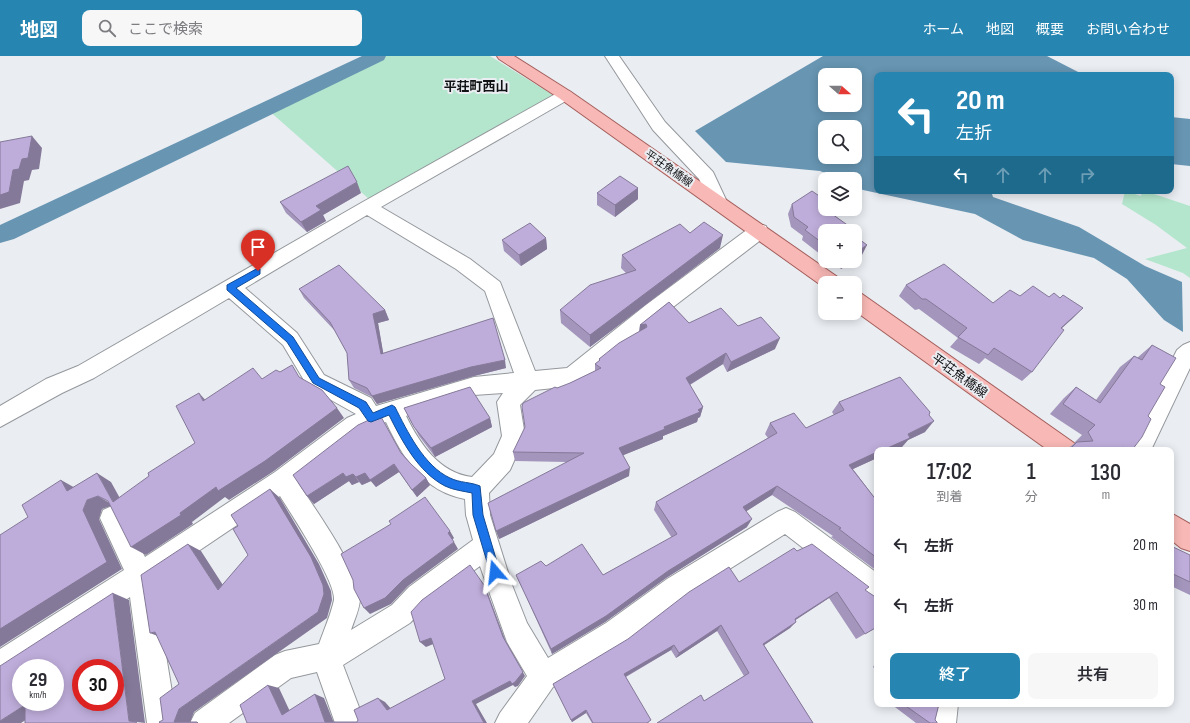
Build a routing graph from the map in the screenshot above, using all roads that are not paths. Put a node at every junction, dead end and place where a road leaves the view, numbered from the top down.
1 (504, 56) edge
2 (612, 56) edge
3 (565, 95) junction
4 (719, 204) junction
5 (367, 207) junction
6 (759, 231) junction
7 (822, 276) edge
8 (230, 287) junction
9 (862, 305) edge
10 (1190, 351) edge
11 (528, 382) junction
12 (381, 414) junction
13 (0, 417) edge
14 (1062, 447) edge
15 (1140, 447) edge
16 (282, 480) junction
17 (477, 489) junction
18 (112, 518) edge
19 (1174, 527) edge
20 (1190, 539) edge
21 (487, 545) junction
22 (140, 575) junction
23 (874, 587) edge
24 (329, 655) junction
25 (0, 665) edge
26 (543, 677) junction
27 (944, 707) edge
28 (162, 723) edge
29 (205, 723) edge
30 (350, 723) edge
31 (510, 723) edge
32 (941, 723) edge

1 - 3 main road, 平荘魚橋線
2 - 4 street
3 - 4 main road, 平荘魚橋線
3 - 5 street
4 - 6 main road, 平荘魚橋線
5 - 8 street
5 - 11 street
6 - 7 main road, 平荘魚橋線
6 - 11 street
8 - 12 street
8 - 13 street
9 - 14 main road, 平荘魚橋線
10 - 15 street
11 - 12 street
11 - 17 street
12 - 16 street
12 - 17 street
16 - 22 street
16 - 24 street
17 - 21 street
18 - 22 street
19 - 20 main road
21 - 24 street
21 - 26 street
22 - 25 street
22 - 28 street
23 - 26 street
24 - 29 street
24 - 30 street
26 - 31 street
27 - 32 street

